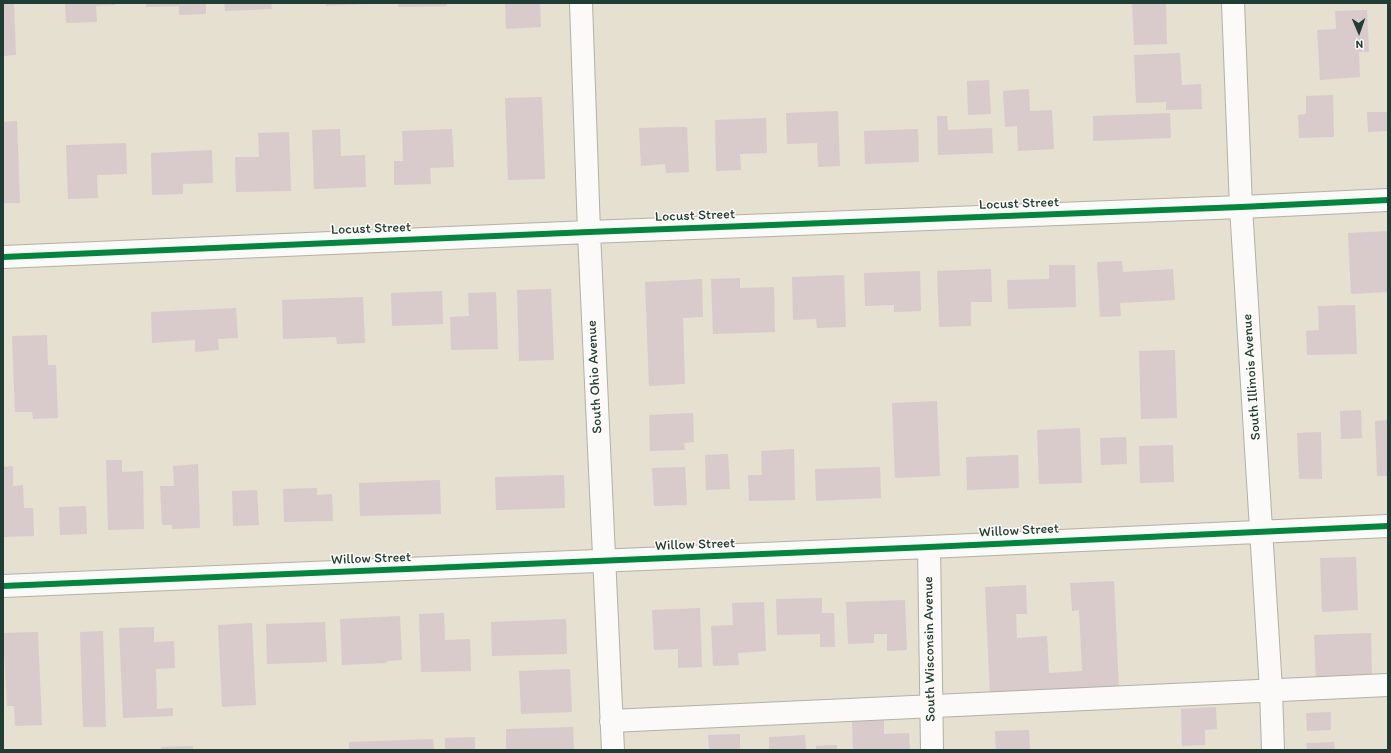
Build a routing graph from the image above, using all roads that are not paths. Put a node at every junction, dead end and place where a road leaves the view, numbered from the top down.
1 (582, 3) edge
2 (1233, 3) edge
3 (1388, 200) edge
4 (1241, 207) junction
5 (589, 232) junction
6 (3, 257) edge
7 (1388, 526) edge
8 (1261, 532) junction
9 (929, 548) junction
10 (604, 561) junction
11 (3, 586) edge
12 (1388, 685) edge
13 (1271, 690) junction
14 (931, 706) junction
15 (611, 721) junction
16 (613, 750) edge
17 (932, 750) edge
18 (1273, 750) edge

1 - 5 street, South Ohio Avenue
2 - 4 street, South Illinois Avenue
3 - 4 street, Locust Street
4 - 5 street, Locust Street
4 - 8 street, South Illinois Avenue
5 - 6 street, Locust Street
5 - 10 street, South Ohio Avenue
7 - 8 street, Willow Street
8 - 9 street, Willow Street
8 - 13 street, South Illinois Avenue
9 - 10 street, Willow Street
9 - 14 street, South Wisconsin Avenue
10 - 11 street, Willow Street
10 - 15 street, South Ohio Avenue
12 - 13 street
13 - 14 street
13 - 18 street, South Illinois Avenue
14 - 15 street
14 - 17 street, South Wisconsin Avenue
15 - 16 street, South Ohio Avenue

